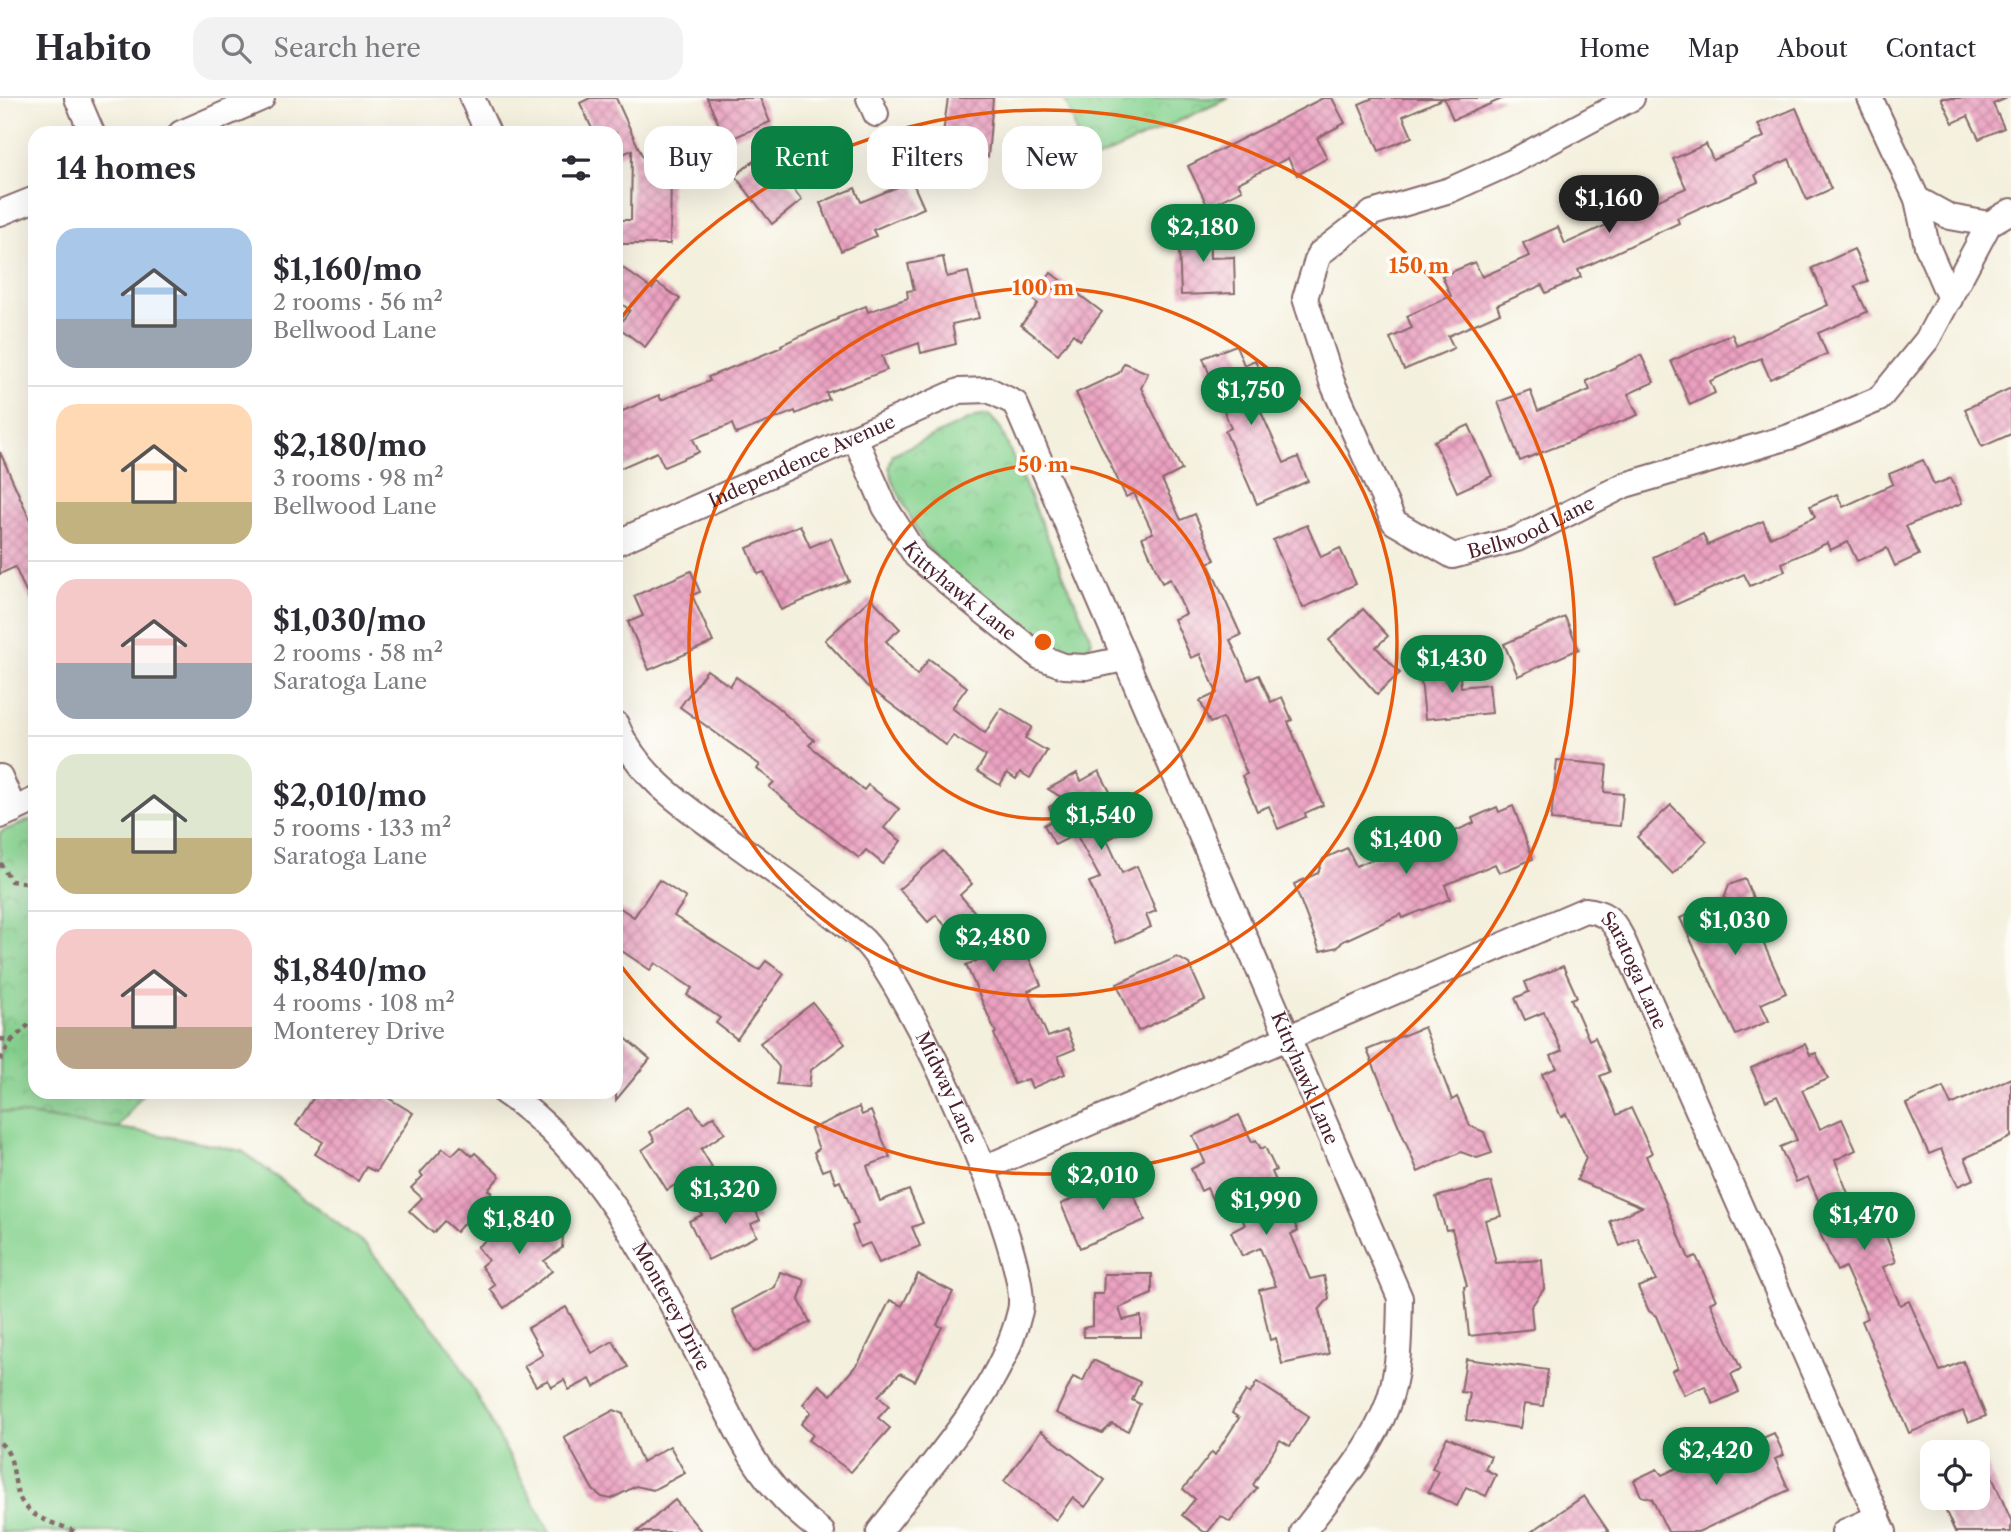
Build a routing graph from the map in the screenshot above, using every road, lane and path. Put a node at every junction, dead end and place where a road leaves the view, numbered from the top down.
1 (77, 98) edge
2 (262, 98) edge
3 (472, 98) edge
4 (1632, 98) edge
5 (1870, 98) edge
6 (89, 126) edge
7 (197, 126) edge
8 (485, 126) edge
9 (1917, 199) junction
10 (28, 202) edge
11 (2011, 211) edge
12 (0, 213) edge
13 (1989, 224) junction
14 (1950, 299) junction
15 (989, 390) joint
16 (855, 438) junction
17 (623, 540) edge
18 (1124, 659) junction
19 (623, 740) edge
20 (0, 777) edge
21 (16, 809) edge
22 (0, 863) edge
23 (28, 883) edge
24 (28, 1025) edge
25 (25, 1028) junction
26 (28, 1029) edge
27 (1289, 1036) junction
28 (0, 1039) edge
29 (12, 1040) junction
30 (0, 1060) edge
31 (512, 1099) edge
32 (982, 1169) junction
33 (0, 1443) edge
34 (1881, 1524) edge
35 (75, 1532) edge
36 (822, 1532) edge
37 (879, 1532) edge
38 (1303, 1532) edge
39 (1844, 1532) edge

1 - 6 street
2 - 7 street
3 - 8 street
4 - 14 street, Bellwood Lane
5 - 9 street
9 - 13 street
9 - 14 street
10 - 12 street
11 - 13 street
13 - 14 street, Bellwood Lane
15 - 16 street, Independence Avenue
15 - 18 street, Kittyhawk Lane
16 - 17 street, Independence Avenue
16 - 18 street, Kittyhawk Lane
18 - 27 street, Kittyhawk Lane
19 - 32 street, Midway Lane
20 - 21 street
22 - 23 path
24 - 25 path
25 - 26 path
25 - 29 path
27 - 32 street, Saratoga Lane
27 - 34 street, Saratoga Lane
27 - 38 street, Kittyhawk Lane
28 - 29 path
29 - 30 path
31 - 36 street, Monterey Drive
32 - 37 street, Midway Lane
33 - 35 path
34 - 39 street

